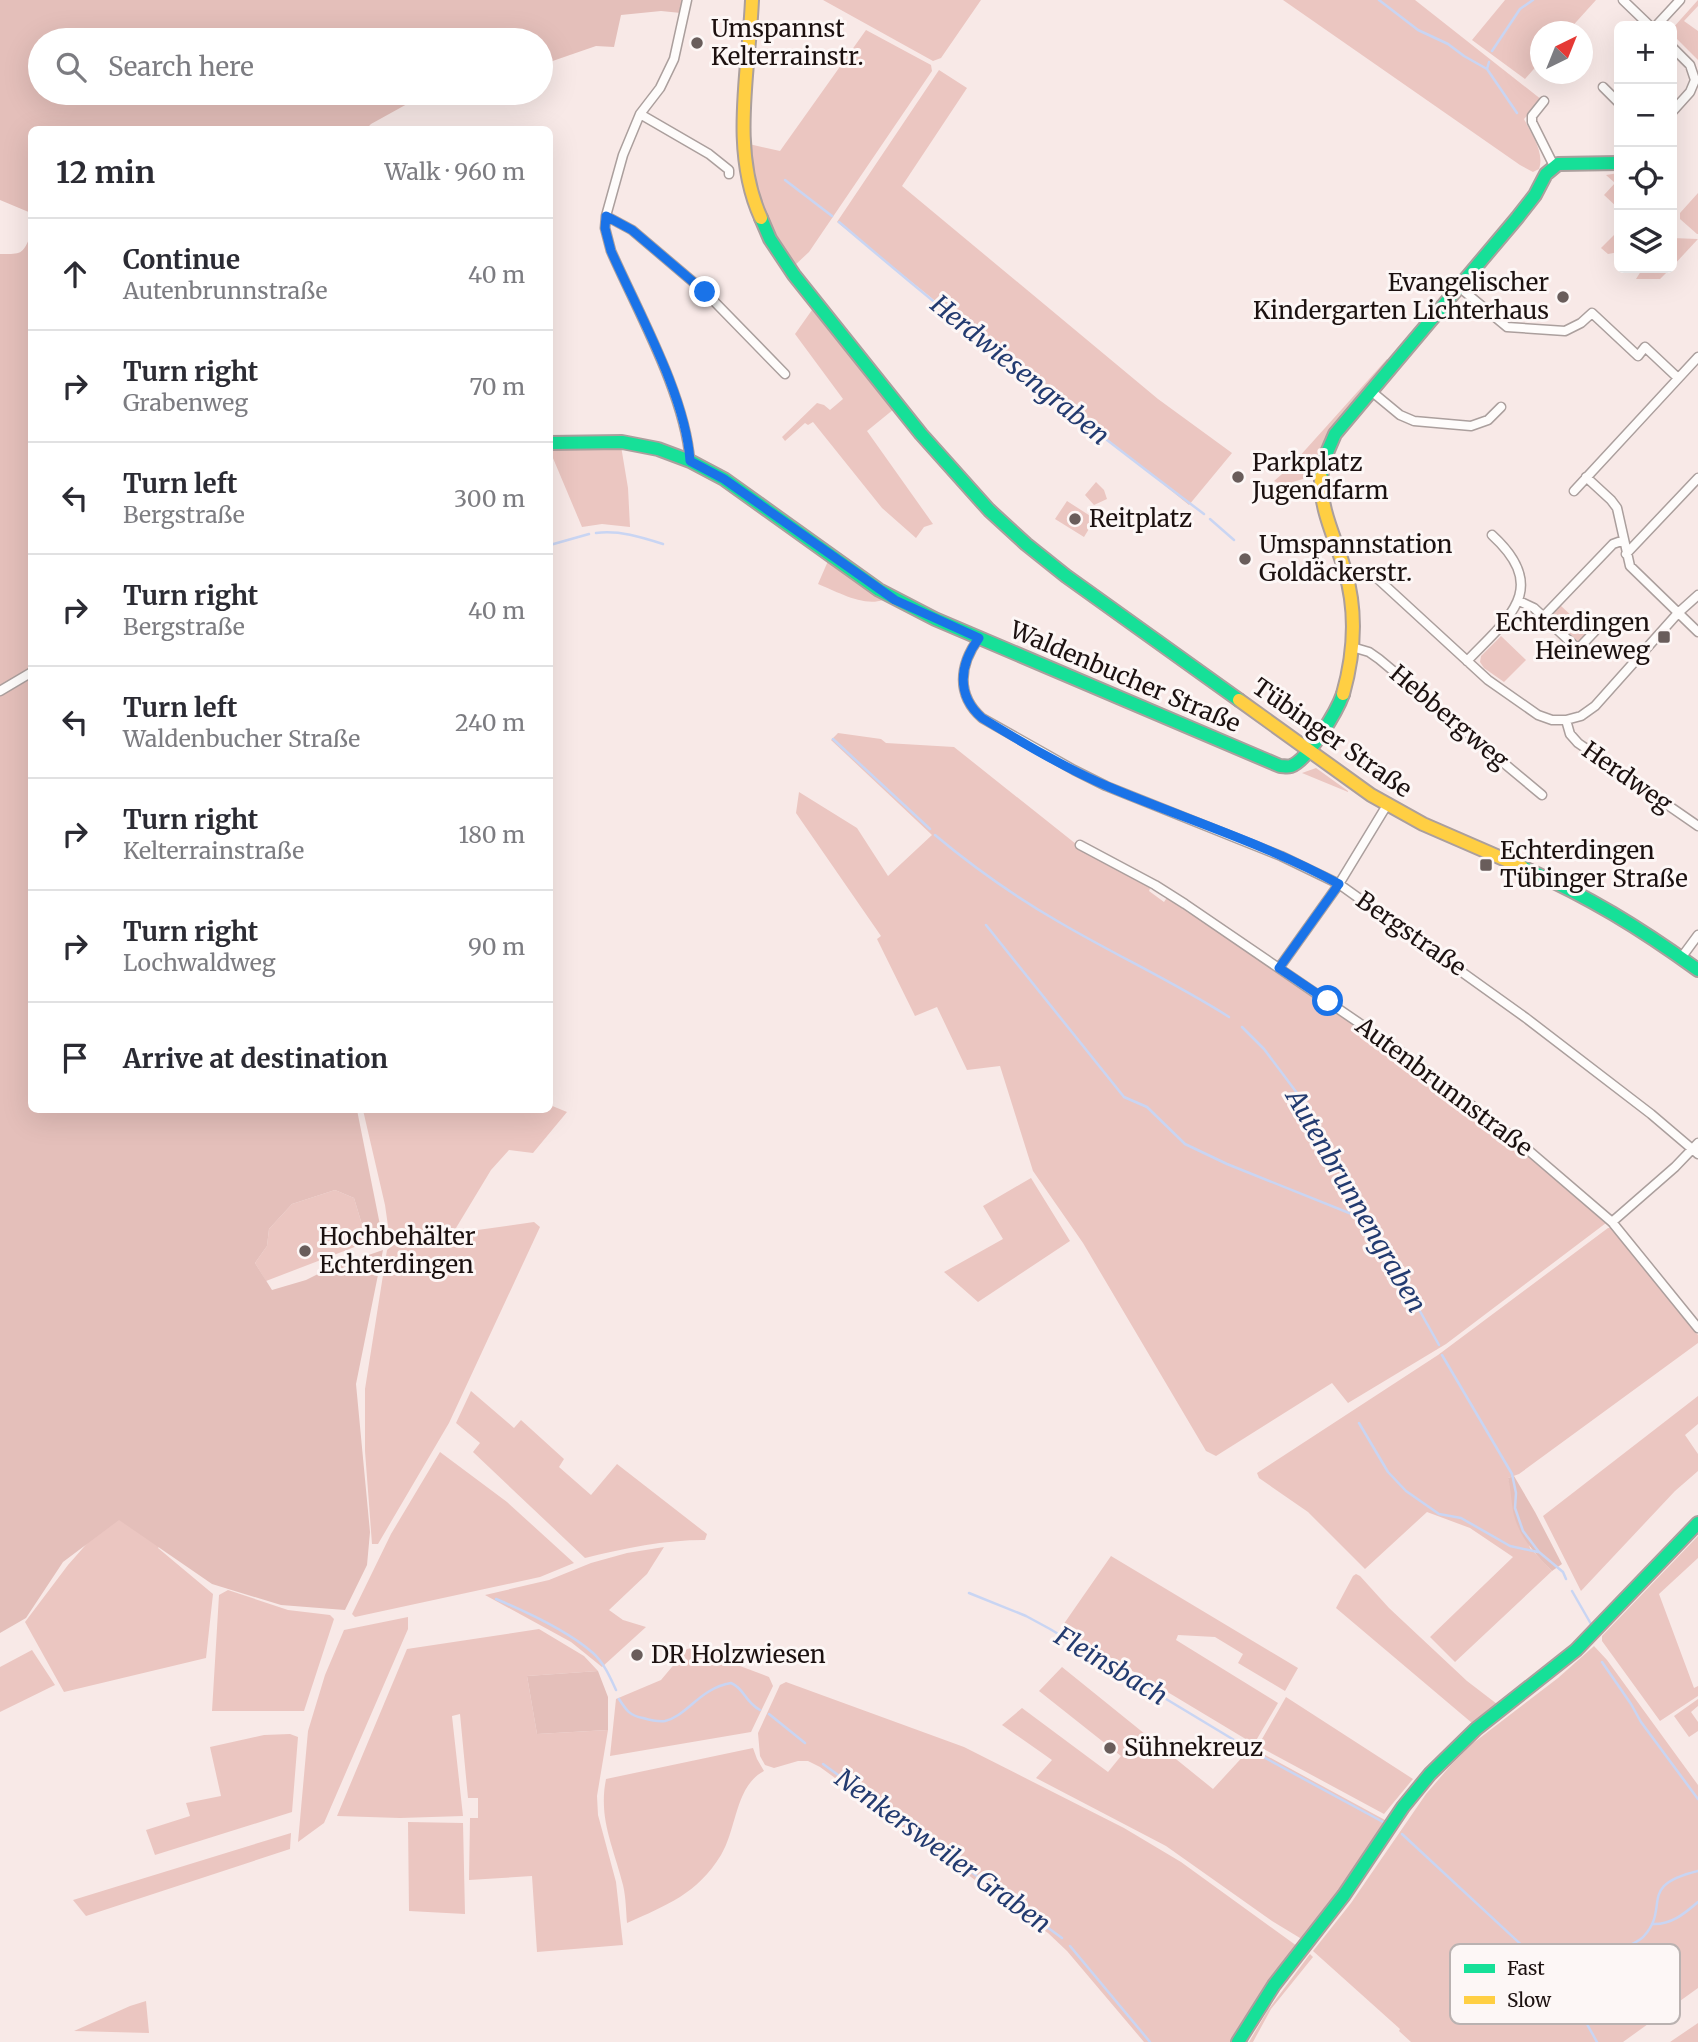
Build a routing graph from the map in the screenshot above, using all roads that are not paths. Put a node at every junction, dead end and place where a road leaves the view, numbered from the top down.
1 (687, 0) edge
2 (752, 0) edge
3 (1623, 0) edge
4 (1681, 0) edge
5 (1647, 21) edge
6 (1658, 21) edge
7 (1677, 52) edge
8 (1603, 87) dead end
9 (1696, 87) edge
10 (1614, 98) edge
11 (1544, 101) dead end
12 (1677, 107) edge
13 (640, 114) junction
14 (1614, 163) edge
15 (1554, 166) junction
16 (729, 174) dead end
17 (606, 216) junction
18 (1459, 287) junction
19 (1698, 357) edge
20 (785, 374) dead end
21 (1678, 378) junction
22 (1371, 391) junction
23 (1502, 407) dead end
24 (553, 443) edge
25 (690, 461) junction
26 (1586, 477) junction
27 (1698, 478) edge
28 (1574, 491) dead end
29 (1492, 534) dead end
30 (1624, 540) junction
31 (1626, 554) junction
32 (1346, 576) junction
33 (1698, 595) edge
34 (1519, 601) junction
35 (1678, 613) junction
36 (1543, 617) junction
37 (1595, 631) dead end
38 (1698, 632) edge
39 (979, 638) junction
40 (1352, 646) junction
41 (1467, 661) junction
42 (28, 674) edge
43 (0, 691) edge
44 (1566, 720) junction
45 (1307, 749) junction
46 (1542, 795) dead end
47 (1387, 805) junction
48 (1698, 827) edge
49 (1080, 845) dead end
50 (1339, 884) junction
51 (1698, 935) edge
52 (1681, 958) junction
53 (1279, 968) junction
54 (1698, 970) edge
55 (1696, 1149) edge
56 (1612, 1222) junction
57 (1698, 1328) edge
58 (1698, 1523) edge
59 (1238, 2042) edge

1 - 13 street
2 - 45 street, Tübinger Straße
3 - 5 street
4 - 6 street
7 - 9 street
8 - 10 street
9 - 12 street
11 - 15 street
13 - 16 street
13 - 17 street
14 - 15 street
15 - 18 street
17 - 20 street
17 - 25 street
18 - 21 street
18 - 22 street
19 - 21 street
21 - 26 street
22 - 23 street
22 - 32 street
24 - 25 street, Waldenbucher Straße
25 - 39 street, Waldenbucher Straße
26 - 28 street
26 - 30 street
27 - 31 street
29 - 34 street
30 - 31 street
30 - 36 street
31 - 35 street
32 - 40 street
32 - 41 street
33 - 35 street
34 - 36 street
34 - 41 street
35 - 38 street
35 - 44 street
36 - 37 street
39 - 45 street, Waldenbucher Straße
39 - 50 street, Bergstraße
40 - 45 street
40 - 46 street, Hebbergweg
41 - 44 street
42 - 43 street
44 - 48 street, Herdweg
45 - 47 street, Tübinger Straße
47 - 50 street
47 - 52 street, Tübinger Straße
49 - 53 street, Autenbrunnstraße
50 - 53 street
50 - 55 street, Bergstraße
51 - 52 street
52 - 54 street, Tübinger Straße
53 - 56 street, Autenbrunnstraße
55 - 56 street
56 - 57 street, Autenbrunnstraße
58 - 59 street

